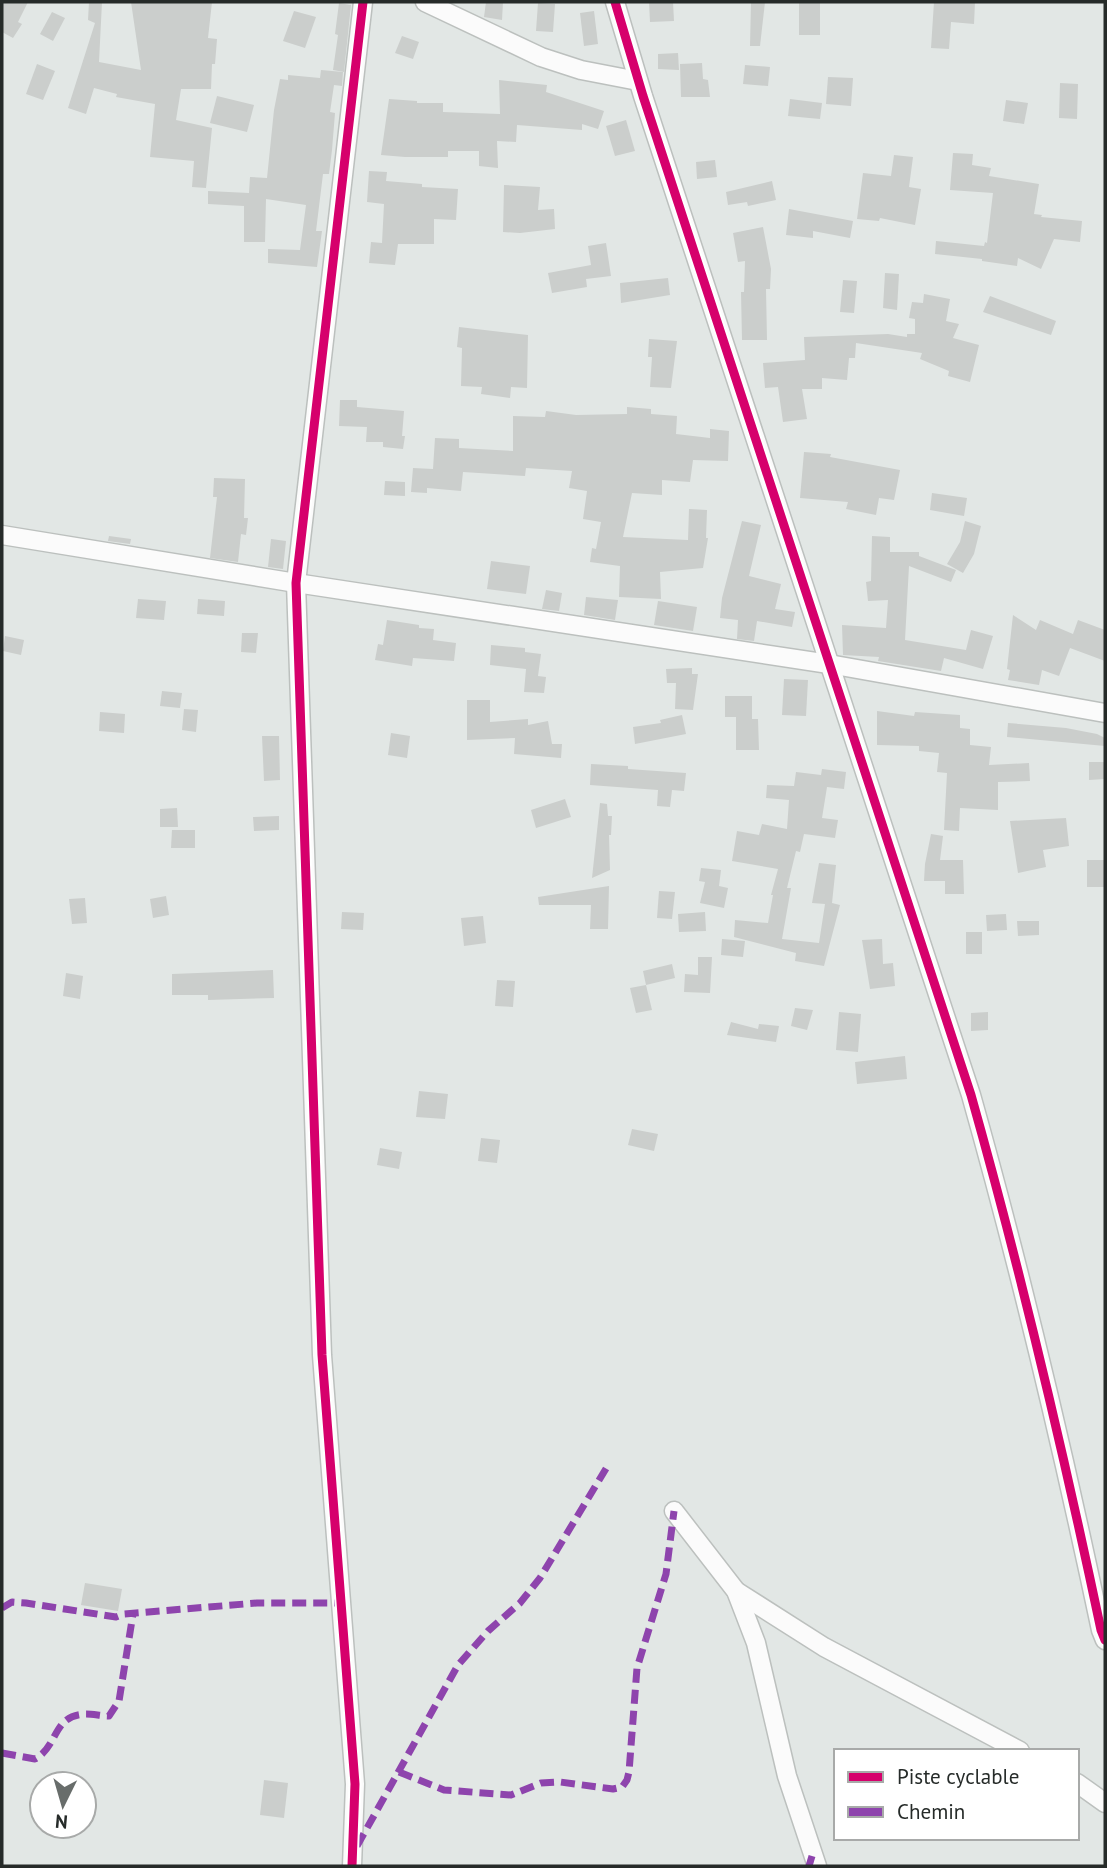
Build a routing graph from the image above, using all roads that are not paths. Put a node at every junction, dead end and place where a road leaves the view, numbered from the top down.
1 (362, 2) edge
2 (425, 2) edge
3 (614, 2) edge
4 (638, 80) junction
5 (2, 535) edge
6 (296, 583) junction
7 (829, 664) junction
8 (1105, 713) edge
9 (674, 1511) dead end
10 (736, 1591) junction
11 (1105, 1640) edge
12 (1016, 1749) edge
13 (1079, 1784) edge
14 (1105, 1803) edge
15 (352, 1866) edge
16 (817, 1866) edge

1 - 6 street
2 - 4 street
3 - 4 street
4 - 7 street
5 - 6 street
6 - 7 street
6 - 15 street
7 - 8 street
7 - 11 street
9 - 10 street
10 - 12 street
10 - 16 street
13 - 14 street

